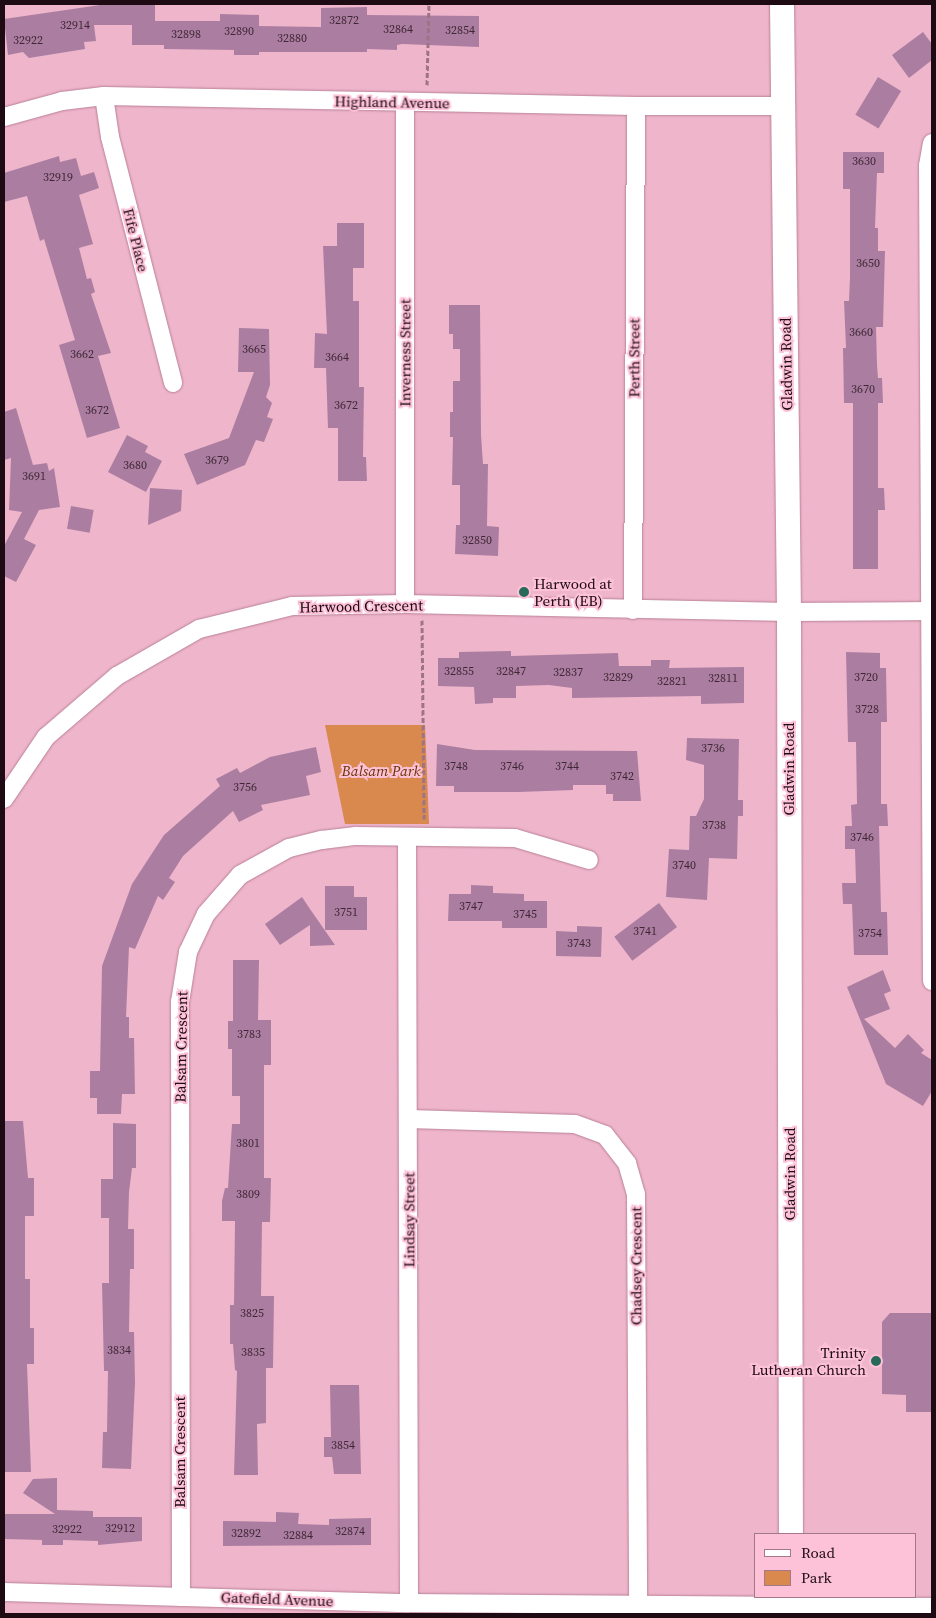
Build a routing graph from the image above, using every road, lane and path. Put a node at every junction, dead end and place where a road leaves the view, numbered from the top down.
1 (429, 4) edge
2 (782, 4) edge
3 (104, 96) junction
4 (405, 102) junction
5 (427, 103) junction
6 (636, 106) junction
7 (782, 106) junction
8 (4, 117) edge
9 (932, 143) edge
10 (173, 383) dead end
11 (413, 605) junction
12 (633, 610) junction
13 (931, 611) junction
14 (789, 612) junction
15 (932, 792) edge
16 (4, 799) edge
17 (406, 837) junction
18 (424, 837) junction
19 (589, 860) dead end
20 (932, 981) edge
21 (409, 1119) junction
22 (790, 1533) edge
23 (4, 1592) edge
24 (181, 1596) junction
25 (409, 1603) junction
26 (638, 1603) junction
27 (791, 1606) edge
28 (932, 1607) edge

1 - 5 path
2 - 7 main road, Gladwin Road
3 - 4 street, Highland Avenue
3 - 8 street, Highland Avenue
3 - 10 street, Fife Place
4 - 5 street, Highland Avenue
4 - 11 street, Inverness Street
5 - 6 street, Highland Avenue
6 - 7 street, Highland Avenue
6 - 12 street, Perth Street
7 - 14 main road, Gladwin Road
9 - 13 street
11 - 12 street, Harwood Crescent
11 - 16 street, Harwood Crescent
11 - 18 path
12 - 14 street, Harwood Crescent
13 - 14 street, Harwood Crescent
13 - 15 street
14 - 22 main road, Gladwin Road
15 - 20 street
17 - 18 street, Balsam Crescent
17 - 21 street, Lindsay Street
17 - 24 street, Balsam Crescent
18 - 19 street, Balsam Crescent
21 - 25 street, Lindsay Street
21 - 26 street, Chadsey Crescent
23 - 24 street, Gatefield Avenue
24 - 25 street, Gatefield Avenue
25 - 26 street, Gatefield Avenue
26 - 27 street, Gatefield Avenue
27 - 28 street, Gatefield Avenue

